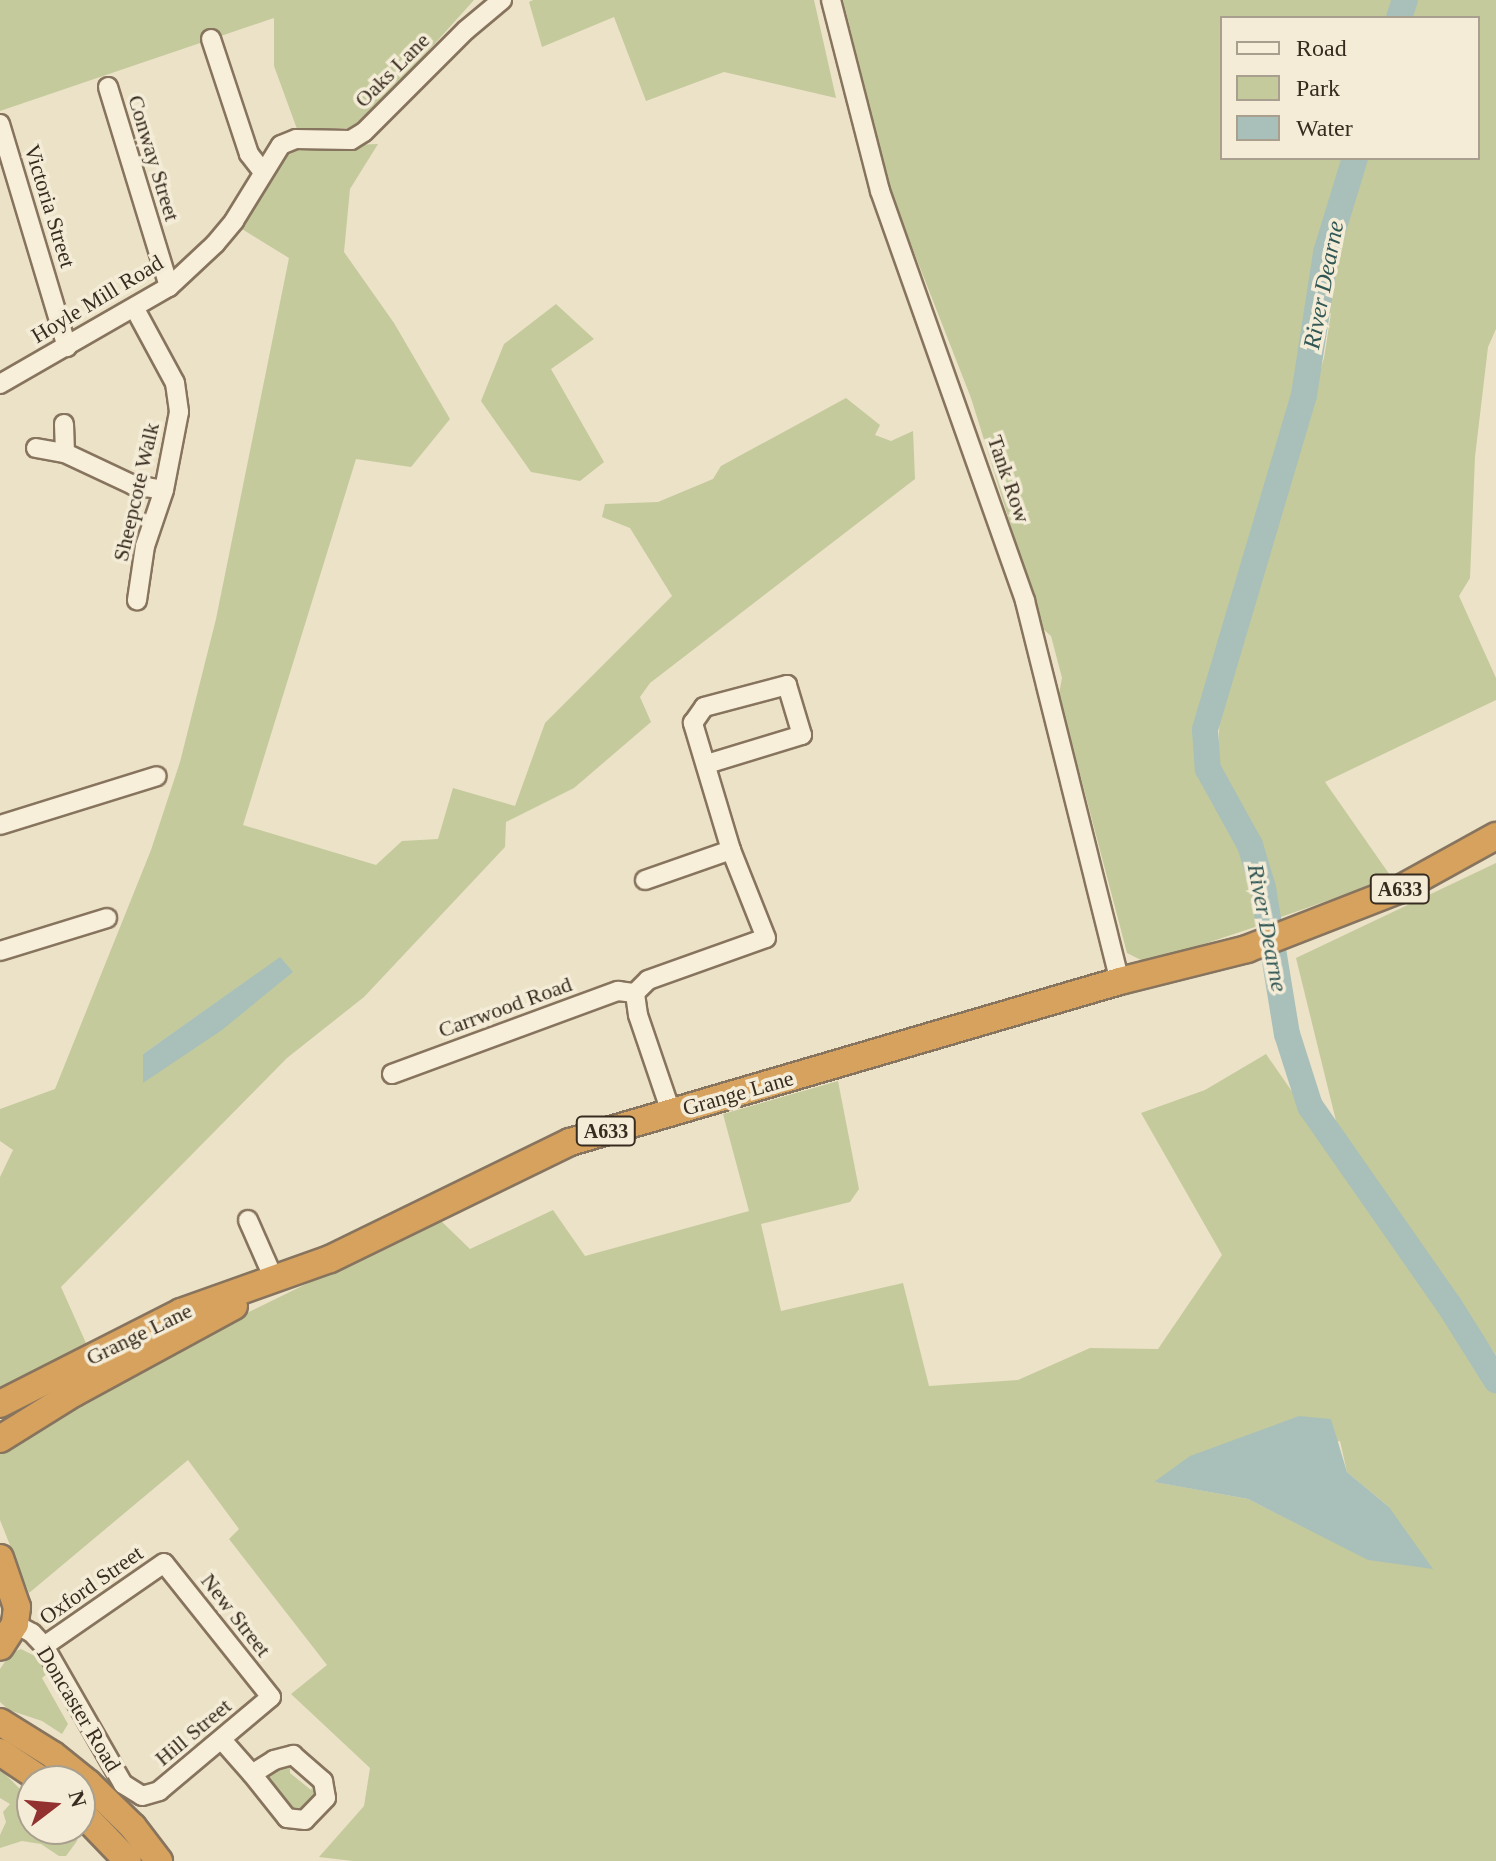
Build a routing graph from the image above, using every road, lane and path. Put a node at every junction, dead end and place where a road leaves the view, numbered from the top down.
1 (502, 0) edge
2 (831, 0) edge
3 (211, 39) dead end
4 (108, 87) dead end
5 (0, 124) edge
6 (301, 139) joint
7 (263, 172) junction
8 (169, 287) junction
9 (135, 309) junction
10 (67, 347) junction
11 (0, 384) edge
12 (64, 424) dead end
13 (36, 448) dead end
14 (65, 453) junction
15 (164, 490) junction
16 (137, 600) dead end
17 (707, 764) junction
18 (157, 776) dead end
19 (0, 825) edge
20 (1496, 836) edge
21 (731, 850) junction
22 (645, 880) dead end
23 (107, 918) dead end
24 (0, 951) edge
25 (1120, 981) junction
26 (635, 993) junction
27 (392, 1074) dead end
28 (671, 1112) junction
29 (248, 1220) dead end
30 (274, 1279) junction
31 (0, 1404) edge
32 (0, 1439) edge
33 (0, 1558) edge
34 (164, 1563) joint
35 (15, 1624) junction
36 (44, 1646) junction
37 (0, 1647) edge
38 (271, 1697) joint
39 (0, 1722) edge
40 (222, 1740) junction
41 (0, 1752) edge
42 (19, 1765) edge
43 (252, 1774) dead end
44 (142, 1796) joint
45 (96, 1828) edge
46 (128, 1861) edge
47 (159, 1861) edge

1 - 6 street, Oaks Lane
2 - 25 street, Tank Row
3 - 7 street
4 - 8 street, Conway Street
5 - 10 street, Victoria Street
6 - 7 street, Hoyle Mill Road
7 - 8 street, Hoyle Mill Road
8 - 9 street, Hoyle Mill Road
9 - 10 street, Hoyle Mill Road
9 - 15 street, Sheepcote Walk
10 - 11 street, Hoyle Mill Road
12 - 14 street
13 - 14 street
14 - 15 street
15 - 16 street, Sheepcote Walk
17 - 17 street, Carrwood Road
17 - 21 street, Carrwood Road
18 - 19 street
20 - 25 highway, Grange Lane / A633
21 - 22 street
21 - 26 street, Carrwood Road
23 - 24 street
25 - 28 highway, Grange Lane / A633
26 - 27 street, Carrwood Road
26 - 28 street
28 - 30 highway, Grange Lane / A633
29 - 30 street
30 - 31 highway, Grange Lane / A633
30 - 32 highway, A633
33 - 35 highway
34 - 36 street, Oxford Street
34 - 38 street, New Street
35 - 36 street, Doncaster Road
35 - 37 highway
36 - 44 street, Doncaster Road
38 - 40 street, Hill Street
39 - 47 highway, Doncaster Road
40 - 43 street
40 - 44 street, Hill Street
41 - 42 highway
45 - 46 highway

